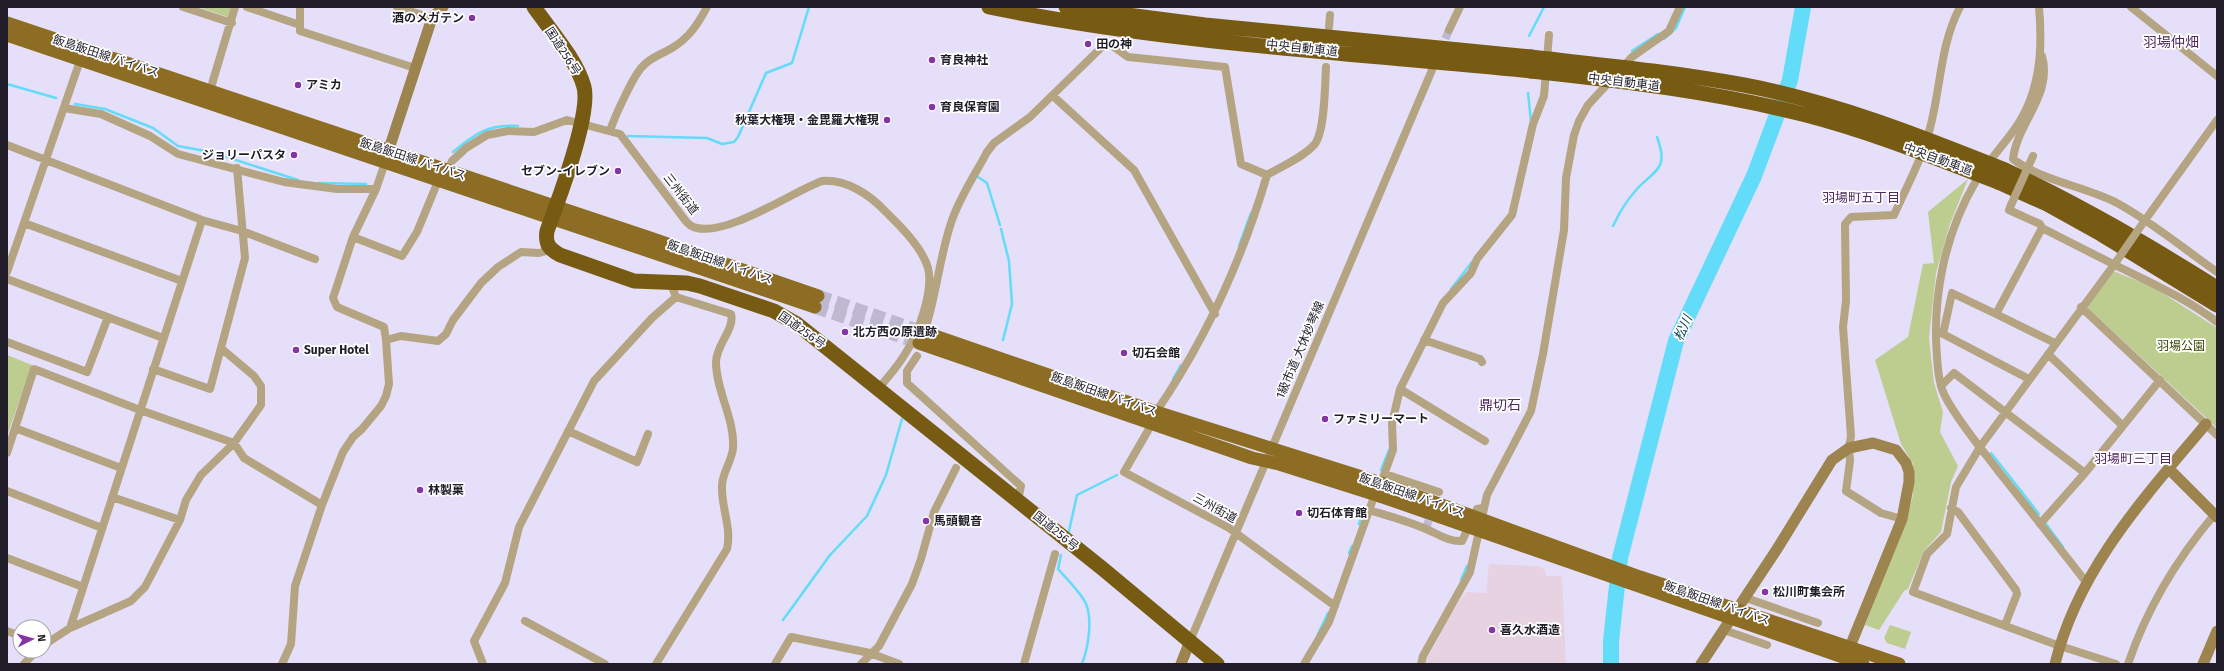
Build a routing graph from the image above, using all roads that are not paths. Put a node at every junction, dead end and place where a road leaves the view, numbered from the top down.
1 (183, 7) edge
2 (235, 7) edge
3 (247, 7) edge
4 (300, 7) edge
5 (397, 7) edge
6 (443, 7) edge
7 (534, 7) edge
8 (707, 7) edge
9 (989, 7) edge
10 (1066, 7) edge
11 (1460, 7) edge
12 (1680, 7) edge
13 (1960, 7) edge
14 (2039, 7) edge
15 (2131, 7) edge
16 (1330, 15) dead end
17 (432, 18) junction
18 (7, 23) edge
19 (232, 23) junction
20 (300, 25) junction
21 (1329, 27) dead end
22 (1449, 30) tunnel mouth
23 (7, 35) edge
24 (1549, 35) dead end
25 (2041, 52) junction
26 (82, 54) junction
27 (1531, 64) junction
28 (1326, 67) dead end
29 (415, 68) junction
30 (1432, 70) dead end
31 (2217, 76) edge
32 (208, 96) junction
33 (1052, 96) junction
34 (64, 108) junction
35 (2217, 120) edge
36 (582, 123) junction
37 (610, 131) junction
38 (7, 145) edge
39 (2033, 156) dead end
40 (386, 157) junction
41 (47, 159) junction
42 (237, 168) junction
43 (448, 170) junction
44 (1267, 175) junction
45 (2002, 176) junction
46 (436, 186) dead end
47 (376, 189) junction
48 (553, 213) junction
49 (202, 220) junction
50 (2144, 222) junction
51 (24, 223) junction
52 (2042, 228) junction
53 (242, 231) junction
54 (353, 237) junction
55 (550, 250) junction
56 (315, 259) dead end
57 (2114, 263) junction
58 (7, 272) edge
59 (2217, 272) edge
60 (7, 279) edge
61 (182, 281) junction
62 (670, 282) junction
63 (2217, 288) edge
64 (676, 297) junction
65 (816, 302) tunnel mouth
66 (2217, 305) edge
67 (2081, 308) junction
68 (1215, 314) junction
69 (1996, 314) junction
70 (108, 317) junction
71 (2217, 322) edge
72 (923, 333) joint
73 (163, 338) junction
74 (386, 340) junction
75 (1424, 340) junction
76 (7, 342) edge
77 (2055, 343) junction
78 (222, 349) junction
79 (2048, 354) junction
80 (917, 356) dead end
81 (1482, 362) dead end
82 (153, 369) junction
83 (2029, 379) junction
84 (2160, 380) junction
85 (1941, 386) junction
86 (879, 388) junction
87 (1400, 389) junction
88 (140, 410) junction
89 (2005, 412) junction
90 (1154, 417) junction
91 (2206, 424) junction
92 (2122, 425) junction
93 (15, 428) junction
94 (568, 431) junction
95 (648, 434) dead end
96 (2217, 435) edge
97 (1485, 441) dead end
98 (234, 443) junction
99 (1980, 447) junction
100 (1849, 448) junction
101 (1271, 449) junction
102 (7, 453) edge
103 (1266, 461) junction
104 (120, 468) junction
105 (956, 468) dead end
106 (2168, 469) junction
107 (2085, 473) junction
108 (1381, 486) junction
109 (7, 490) edge
110 (1439, 492) dead end
111 (112, 497) junction
112 (1018, 500) junction
113 (322, 505) junction
114 (1484, 508) junction
115 (1951, 508) junction
116 (1369, 510) junction
117 (2216, 516) edge
118 (1902, 519) junction
119 (180, 520) junction
120 (2040, 524) junction
121 (102, 528) junction
122 (1235, 533) junction
123 (1055, 554) dead end
124 (7, 558) edge
125 (2086, 582) junction
126 (83, 587) junction
127 (1746, 598) junction
128 (1335, 606) junction
129 (525, 621) dead end
130 (1818, 623) dead end
131 (2005, 625) junction
132 (70, 628) junction
133 (1724, 630) junction
134 (2217, 631) edge
135 (52, 640) edge
136 (1190, 641) junction
137 (1768, 645) dead end
138 (2060, 646) junction
139 (870, 653) junction
140 (282, 664) edge
141 (483, 664) edge
142 (605, 664) edge
143 (656, 664) edge
144 (775, 664) edge
145 (861, 664) edge
146 (898, 664) edge
147 (1024, 664) edge
148 (1181, 664) edge
149 (1217, 664) edge
150 (1304, 664) edge
151 (1421, 664) edge
152 (1701, 664) edge
153 (1843, 664) edge
154 (1863, 664) edge
155 (1899, 664) edge
156 (2055, 664) edge
157 (2116, 664) edge
158 (2128, 664) edge
159 (2203, 664) edge

1 - 19 street
2 - 19 street
3 - 20 street
4 - 20 street
5 - 17 street
6 - 17 street
7 - 36 highway, 国道256号
8 - 37 street
9 - 27 highway, 中央自動車道
10 - 27 highway, 中央自動車道
11 - 22 street
12 - 114 street
13 - 100 street
14 - 25 street
15 - 31 street
16 - 21 street
17 - 29 street
18 - 26 main road, 飯島飯田線 バイパス
19 - 32 street
20 - 29 street
23 - 26 main road, 飯島飯田線 バイパス
24 - 75 street
25 - 50 street
25 - 85 street
26 - 32 main road, 飯島飯田線 バイパス
26 - 34 street
27 - 45 highway, 中央自動車道, bridge
28 - 44 street
29 - 40 street
30 - 101 street, 1級市道 大休妙琴線
32 - 40 main road, 飯島飯田線 バイパス
33 - 44 street
33 - 68 street
33 - 72 street
34 - 41 street
34 - 42 street
35 - 50 street
36 - 37 street, 三州街道
36 - 43 street, 三州街道
36 - 48 highway, 国道256号
37 - 86 street, 三州街道
38 - 41 street
39 - 52 street, bridge
40 - 43 main road, 飯島飯田線 バイパス
40 - 47 street
40 - 48 main road, 飯島飯田線 バイパス
41 - 49 street
41 - 51 street
42 - 47 street
42 - 53 street
43 - 48 main road, 飯島飯田線 バイパス
44 - 68 street
45 - 63 highway, 中央自動車道
45 - 66 highway, 中央自動車道
46 - 54 street
47 - 54 street
48 - 55 highway, 国道256号
48 - 65 main road, 飯島飯田線 バイパス
49 - 53 street
49 - 61 street
50 - 57 street, bridge
50 - 59 street
51 - 58 street
51 - 61 street
52 - 57 street
52 - 69 street
53 - 56 street
53 - 78 street
54 - 74 street
55 - 62 highway, 国道256号
55 - 74 street
57 - 67 street
57 - 71 street
60 - 70 street
61 - 73 street
62 - 64 street
62 - 86 highway, 国道256号
64 - 94 street
64 - 143 street
67 - 77 street
67 - 84 street
68 - 90 street
69 - 77 street
69 - 83 street
70 - 73 street
70 - 76 street
72 - 90 main road, 飯島飯田線 バイパス
73 - 82 street
74 - 113 street
75 - 81 street
75 - 87 street
77 - 79 street
78 - 82 street
78 - 98 street
79 - 83 street
79 - 92 street
80 - 112 street
82 - 88 street
83 - 89 street
84 - 91 street
84 - 92 street
85 - 89 street
85 - 99 street
86 - 112 highway, 国道256号
87 - 97 street
87 - 108 street
88 - 93 street
88 - 98 street
88 - 104 street
89 - 99 street
89 - 107 street
90 - 101 main road, 飯島飯田線 バイパス
90 - 103 main road, 飯島飯田線 バイパス
90 - 122 street, 三州街道
91 - 96 street
91 - 106 street
92 - 107 street
93 - 102 street
93 - 104 street
94 - 95 street
94 - 141 street
98 - 113 street
98 - 119 street
99 - 115 street
99 - 120 street
100 - 118 street
100 - 118 street
100 - 127 street
101 - 103 street, 1級市道 大休妙琴線
101 - 108 main road, 飯島飯田線 バイパス
103 - 108 main road, 飯島飯田線 バイパス
103 - 122 street, 1級市道 大休妙琴線
104 - 111 street
105 - 139 street
106 - 117 street
106 - 125 street
107 - 120 street
108 - 110 street
108 - 116 street
108 - 154 main road, 飯島飯田線 バイパス, bridge
108 - 155 main road, 飯島飯田線 バイパス, bridge
109 - 121 street
111 - 119 street
111 - 121 street
112 - 136 highway, 国道256号
113 - 140 street
114 - 116 street
114 - 151 street
115 - 131 street
115 - 131 street
116 - 128 street
117 - 158 street
118 - 153 street
119 - 132 street
120 - 125 street
121 - 126 street
122 - 128 street, 三州街道
122 - 136 street, 1級市道 大休妙琴線
123 - 147 street
124 - 126 street
125 - 138 street
126 - 132 street
127 - 130 street
127 - 133 street
128 - 150 street
129 - 142 street
131 - 138 street
132 - 135 street
133 - 137 street
133 - 152 street
134 - 159 street
136 - 148 street
136 - 149 highway, 国道256号
138 - 156 street
138 - 157 street
139 - 144 street
139 - 145 street
139 - 146 street

